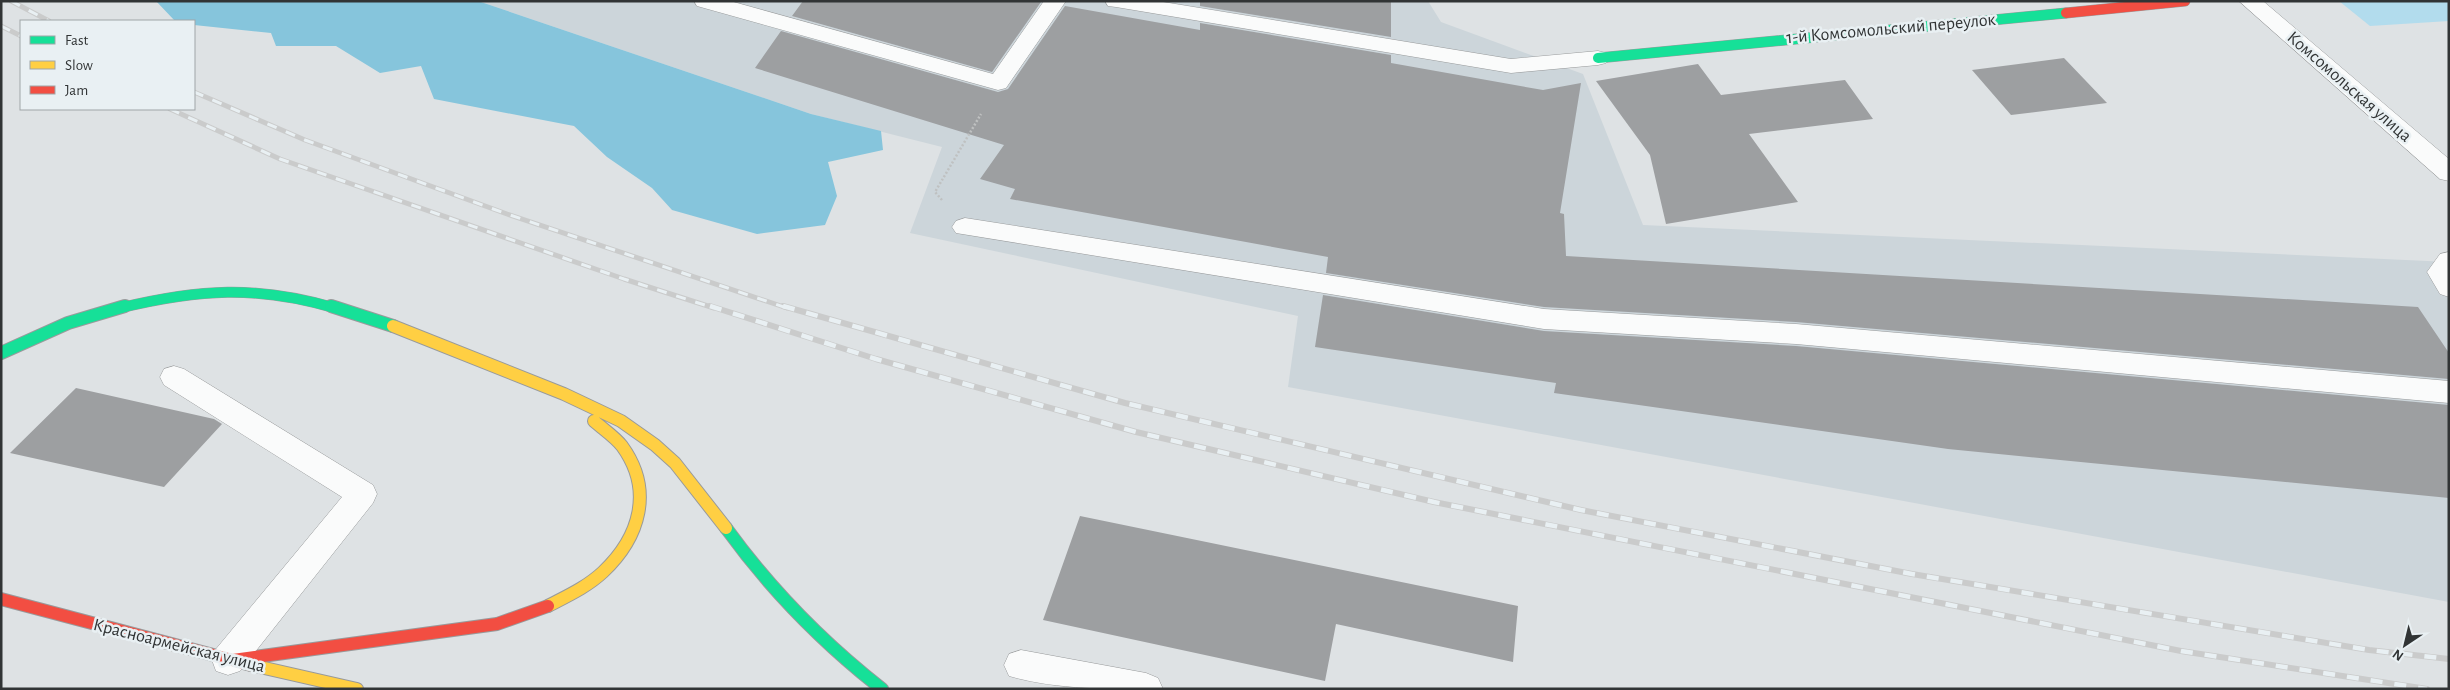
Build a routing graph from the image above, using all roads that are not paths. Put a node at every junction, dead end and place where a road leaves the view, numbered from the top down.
1 (705, 1) edge
2 (1055, 1) edge
3 (1116, 1) edge
4 (2185, 1) edge
5 (2250, 1) edge
6 (1598, 58) joint
7 (2449, 173) edge
8 (965, 227) road end
9 (1, 353) edge
10 (174, 377) dead end
11 (534, 382) junction
12 (2449, 392) edge
13 (1, 599) edge
14 (228, 660) junction
15 (1021, 665) dead end
16 (358, 689) edge
17 (882, 689) edge
18 (1146, 689) edge

1 - 2 street
3 - 6 street
4 - 6 main road, 1-й Комсомольский переулок
5 - 7 street, Комсомольская улица
8 - 12 street
9 - 11 main road
10 - 14 street
11 - 14 main road
11 - 17 main road
13 - 14 main road, Красноармейская улица
14 - 16 main road, Красноармейская улица
15 - 18 street

